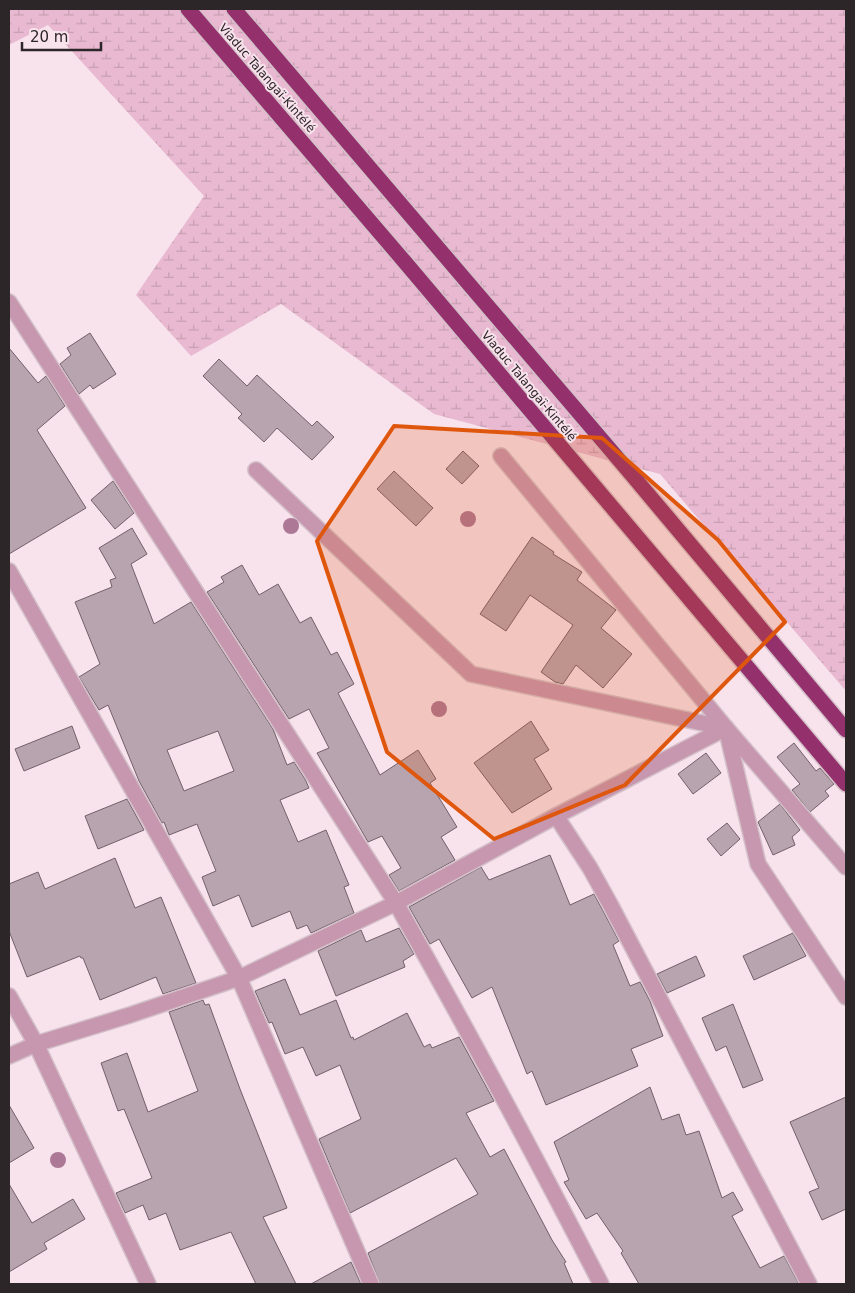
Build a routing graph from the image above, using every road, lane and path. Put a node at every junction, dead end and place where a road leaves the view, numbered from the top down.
1 (188, 9) edge
2 (234, 9) edge
3 (9, 302) edge
4 (501, 456) dead end
5 (256, 470) dead end
6 (9, 571) edge
7 (726, 728) junction
8 (846, 730) edge
9 (846, 784) edge
10 (556, 816) junction
11 (846, 867) edge
12 (396, 903) junction
13 (239, 978) junction
14 (9, 996) edge
15 (846, 997) edge
16 (36, 1044) junction
17 (9, 1056) edge
18 (148, 1284) edge
19 (371, 1284) edge
20 (601, 1284) edge
21 (809, 1284) edge

1 - 9 highway, Viaduc Talangaï-Kintélé
2 - 8 highway, Viaduc Talangaï-Kintélé
3 - 12 street
4 - 7 street
5 - 7 street
6 - 13 street
7 - 10 street
7 - 11 street
7 - 15 street
10 - 12 street
10 - 21 street
12 - 13 street
12 - 20 street
13 - 16 street
13 - 19 street
14 - 16 street
16 - 17 street
16 - 18 street

